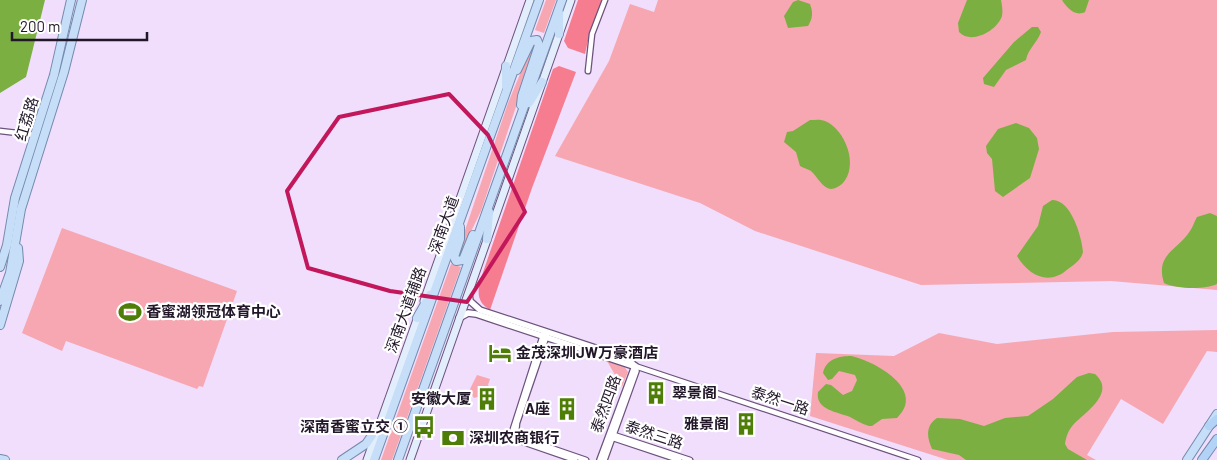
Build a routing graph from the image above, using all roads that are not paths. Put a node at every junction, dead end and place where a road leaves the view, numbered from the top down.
1 (71, 0) edge
2 (82, 0) edge
3 (530, 0) edge
4 (539, 0) edge
5 (571, 0) edge
6 (604, 0) edge
7 (561, 3) edge
8 (559, 34) junction
9 (506, 66) junction
10 (588, 71) dead end
11 (542, 82) junction
12 (510, 83) junction
13 (505, 95) junction
14 (521, 115) junction
15 (0, 131) edge
16 (36, 136) junction
17 (490, 200) junction
18 (461, 220) junction
19 (483, 221) junction
20 (16, 239) junction
21 (487, 239) junction
22 (7, 245) junction
23 (0, 261) edge
24 (0, 267) edge
25 (442, 273) junction
26 (469, 290) junction
27 (0, 300) edge
28 (417, 318) junction
29 (459, 318) junction
30 (0, 325) edge
31 (545, 334) junction
32 (635, 366) junction
33 (1217, 414) edge
34 (1217, 418) edge
35 (381, 422) junction
36 (1209, 426) junction
37 (611, 435) junction
38 (1217, 439) edge
39 (0, 459) edge
40 (5, 460) edge
41 (342, 460) edge
42 (367, 460) edge
43 (374, 460) edge
44 (399, 460) edge
45 (410, 460) edge
46 (575, 460) edge
47 (586, 460) edge
48 (600, 460) edge
49 (604, 460) edge
50 (679, 460) edge
51 (690, 460) edge
52 (918, 460) edge
53 (1186, 460) edge
54 (1202, 460) edge

1 - 16 main road, 红荔路
2 - 20 main road, 红荔路
3 - 9 main road, 深南大道辅路
4 - 12 main road, 深南大道
5 - 8 main road
6 - 10 street
7 - 8 main road
7 - 14 main road
8 - 11 main road
9 - 13 main road
9 - 28 main road, 深南大道辅路
11 - 14 main road
11 - 21 main road
12 - 13 main road, 深南大道
12 - 14 main road
13 - 18 main road, 深南大道
14 - 17 main road
15 - 16 street
16 - 22 main road, 红荔路
17 - 19 main road
17 - 21 main road
18 - 19 main road
18 - 25 main road, 深南大道
19 - 44 main road
20 - 27 main road, 红荔路
20 - 30 main road, 红荔路
21 - 26 main road
22 - 23 main road, 红荔路
22 - 24 main road, 红荔路
25 - 28 main road
25 - 43 main road, 深南大道
26 - 29 main road
26 - 31 street, 泰然一路
28 - 35 main road, 深南大道辅路
29 - 31 street, 泰然一路
29 - 45 main road
31 - 32 street, 泰然一路
31 - 46 street
31 - 47 street
32 - 37 street, 泰然四路
32 - 52 street, 泰然一路
33 - 36 main road
34 - 36 highway
35 - 41 main road
35 - 42 main road, 深南大道辅路
36 - 53 main road
37 - 48 street, 泰然四路
37 - 49 street, 泰然四路
37 - 50 street, 泰然三路
37 - 51 street, 泰然三路
38 - 54 highway
39 - 40 main road

